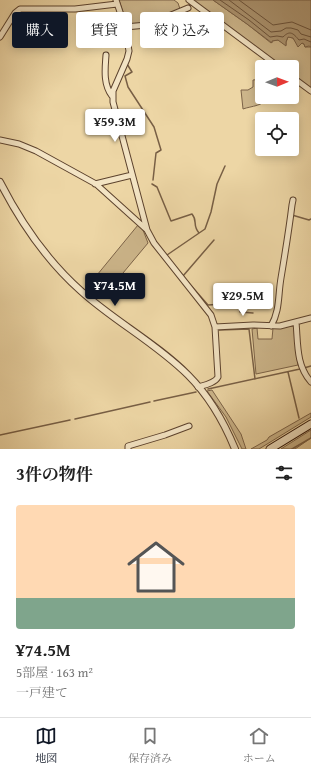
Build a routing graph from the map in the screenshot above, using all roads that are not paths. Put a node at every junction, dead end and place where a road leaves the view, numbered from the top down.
1 (189, 0) edge
2 (116, 2) edge
3 (188, 8) dead end
4 (120, 12) edge
5 (132, 26) edge
6 (0, 37) edge
7 (128, 48) edge
8 (106, 55) dead end
9 (270, 60) edge
10 (299, 82) edge
11 (311, 91) edge
12 (112, 96) junction
13 (0, 140) edge
14 (132, 175) junction
15 (0, 182) edge
16 (95, 184) junction
17 (294, 200) dead end
18 (147, 230) junction
19 (311, 318) edge
20 (296, 322) junction
21 (271, 326) junction
22 (215, 327) junction
23 (311, 382) edge
24 (198, 387) junction
25 (311, 424) edge
26 (189, 426) dead end
27 (128, 449) edge
28 (235, 449) edge
29 (270, 449) edge

1 - 9 street
2 - 4 street
2 - 6 street
3 - 5 street
7 - 12 street
8 - 12 street
10 - 11 street
12 - 14 street
13 - 16 street
14 - 16 street
14 - 18 street
15 - 24 street
16 - 18 street
17 - 21 street
18 - 22 street
19 - 20 street
20 - 21 street
20 - 23 street
21 - 22 street
22 - 24 street
24 - 28 street
25 - 29 main road
26 - 27 street

